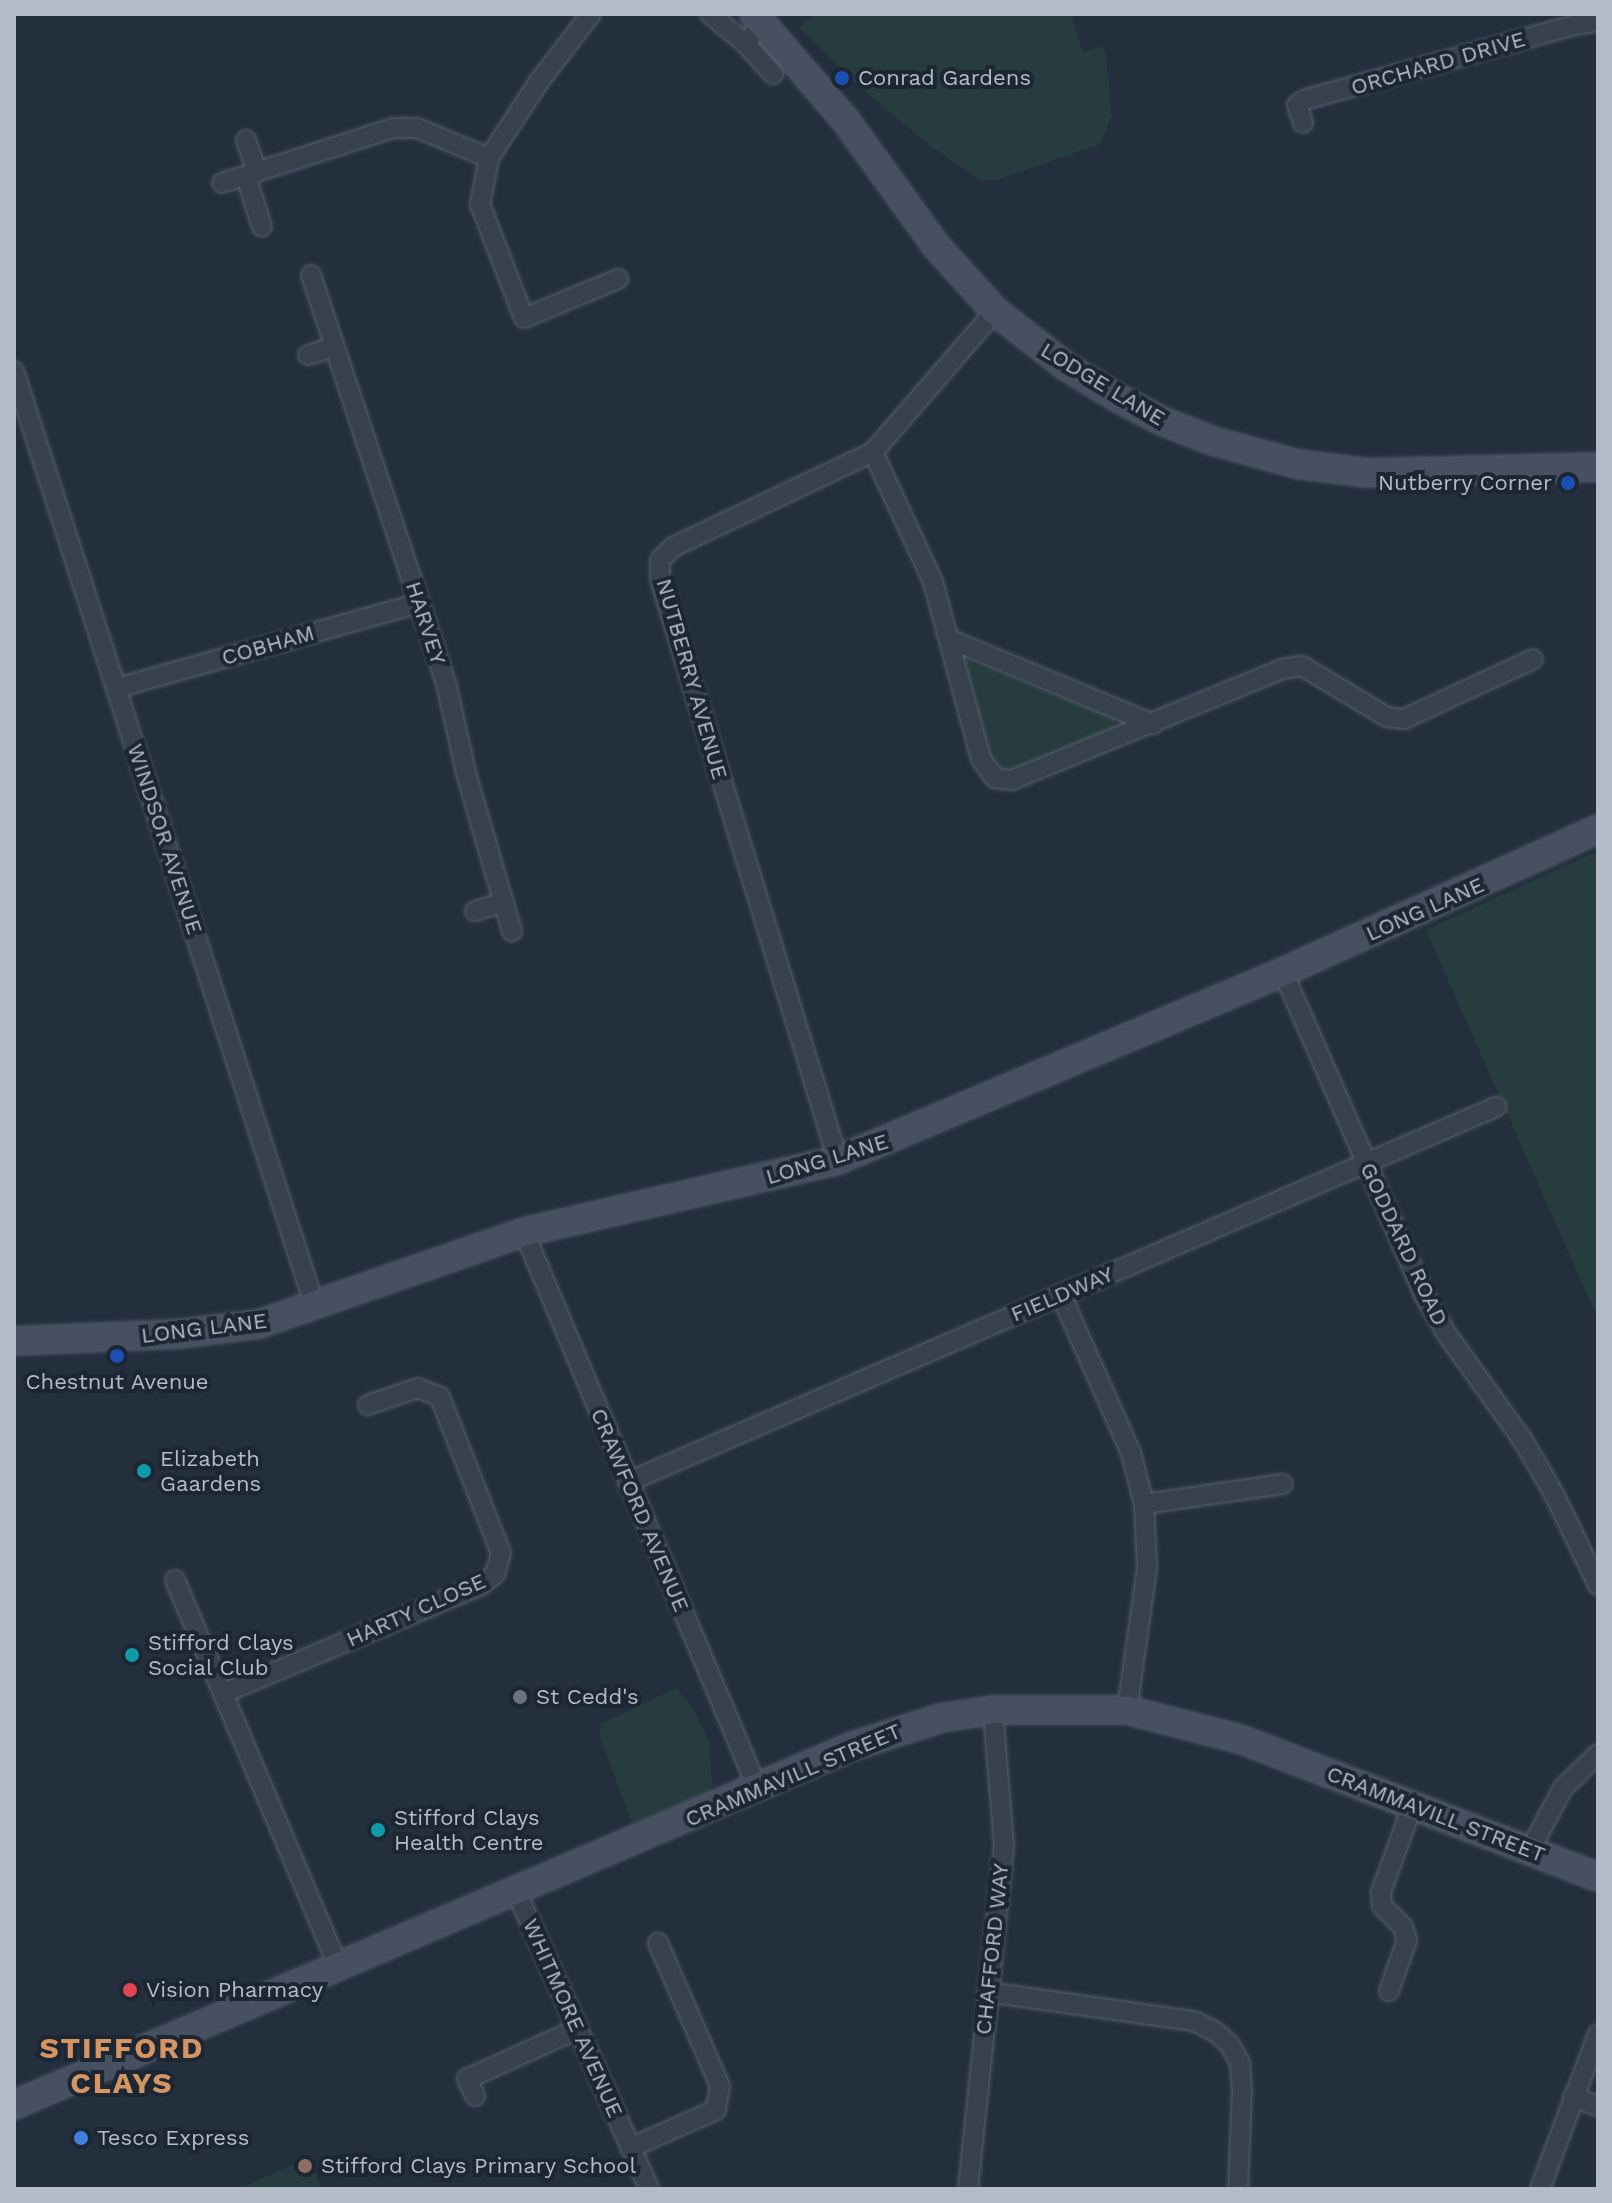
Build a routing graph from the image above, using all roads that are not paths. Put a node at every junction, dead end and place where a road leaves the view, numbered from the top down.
1 (591, 14) edge
2 (710, 14) edge
3 (759, 19) edge
4 (1598, 21) edge
5 (745, 43) junction
6 (773, 74) dead end
7 (1303, 123) dead end
8 (246, 140) dead end
9 (489, 158) junction
10 (251, 174) junction
11 (222, 183) dead end
12 (262, 227) dead end
13 (311, 275) dead end
14 (618, 279) dead end
15 (995, 311) junction
16 (335, 347) junction
17 (308, 355) dead end
18 (14, 371) edge
19 (873, 452) junction
20 (1598, 467) edge
21 (419, 603) junction
22 (951, 640) junction
23 (1533, 659) dead end
24 (117, 688) junction
25 (1153, 724) junction
26 (1598, 829) edge
27 (504, 902) junction
28 (475, 911) dead end
29 (512, 931) dead end
30 (1283, 972) junction
31 (1496, 1107) dead end
32 (838, 1160) junction
33 (1365, 1162) junction
34 (524, 1232) junction
35 (1061, 1295) junction
36 (315, 1307) junction
37 (14, 1341) edge
38 (368, 1405) dead end
39 (628, 1482) junction
40 (1283, 1484) dead end
41 (1144, 1504) junction
42 (175, 1580) dead end
43 (1598, 1585) edge
44 (224, 1693) junction
45 (993, 1710) junction
46 (1127, 1710) junction
47 (1598, 1754) edge
48 (757, 1787) junction
49 (1413, 1804) junction
50 (1530, 1850) junction
51 (1598, 1877) edge
52 (516, 1891) junction
53 (658, 1943) dead end
54 (338, 1966) junction
55 (1389, 1991) dead end
56 (987, 1992) junction
57 (577, 2029) junction
58 (1598, 2034) edge
59 (475, 2096) dead end
60 (1573, 2097) junction
61 (14, 2105) edge
62 (1598, 2106) edge
63 (630, 2148) junction
64 (649, 2189) edge
65 (968, 2189) edge
66 (1238, 2189) edge
67 (1540, 2189) edge

1 - 9 street
2 - 5 street
3 - 5 street
3 - 15 street, LODGE LANE
4 - 7 street, ORCHARD DRIVE
5 - 6 street
8 - 10 street
9 - 10 street
9 - 14 street
10 - 11 street
10 - 12 street
13 - 16 street, HARVEY
15 - 19 street, NUTBERRY AVENUE
15 - 20 street, LODGE LANE
16 - 17 street
16 - 21 street, HARVEY
18 - 24 street, WINDSOR AVENUE
19 - 22 street
19 - 32 street, NUTBERRY AVENUE
21 - 24 street, COBHAM
21 - 27 street, HARVEY
22 - 25 street
22 - 25 street
23 - 25 street
24 - 36 street, WINDSOR AVENUE
26 - 30 street, LONG LANE
27 - 28 street
27 - 29 street, HARVEY
30 - 32 street, LONG LANE
30 - 33 street, GODDARD ROAD
31 - 33 street, FIELDWAY
32 - 34 street, LONG LANE
33 - 35 street, FIELDWAY
33 - 43 street, GODDARD ROAD
34 - 36 street, LONG LANE
34 - 39 street, CRAWFORD AVENUE
35 - 39 street, FIELDWAY
35 - 41 street
36 - 37 street, LONG LANE
38 - 44 street, HARTY CLOSE
39 - 48 street, CRAWFORD AVENUE
40 - 41 street
41 - 46 street
42 - 44 street
44 - 54 street
45 - 46 street, CRAMMAVILL STREET
45 - 48 street, CRAMMAVILL STREET
45 - 56 street, CHAFFORD WAY
46 - 49 street, CRAMMAVILL STREET
47 - 50 street
48 - 52 street, CRAMMAVILL STREET
49 - 50 street, CRAMMAVILL STREET
49 - 55 street
50 - 51 street, CRAMMAVILL STREET
52 - 54 street, CRAMMAVILL STREET
52 - 57 street, WHITMORE AVENUE
53 - 63 street
54 - 61 street, CRAMMAVILL STREET
56 - 65 street, CHAFFORD WAY
56 - 66 street
57 - 59 street
57 - 63 street, WHITMORE AVENUE
58 - 60 street
60 - 62 street
60 - 67 street
63 - 64 street, WHITMORE AVENUE

